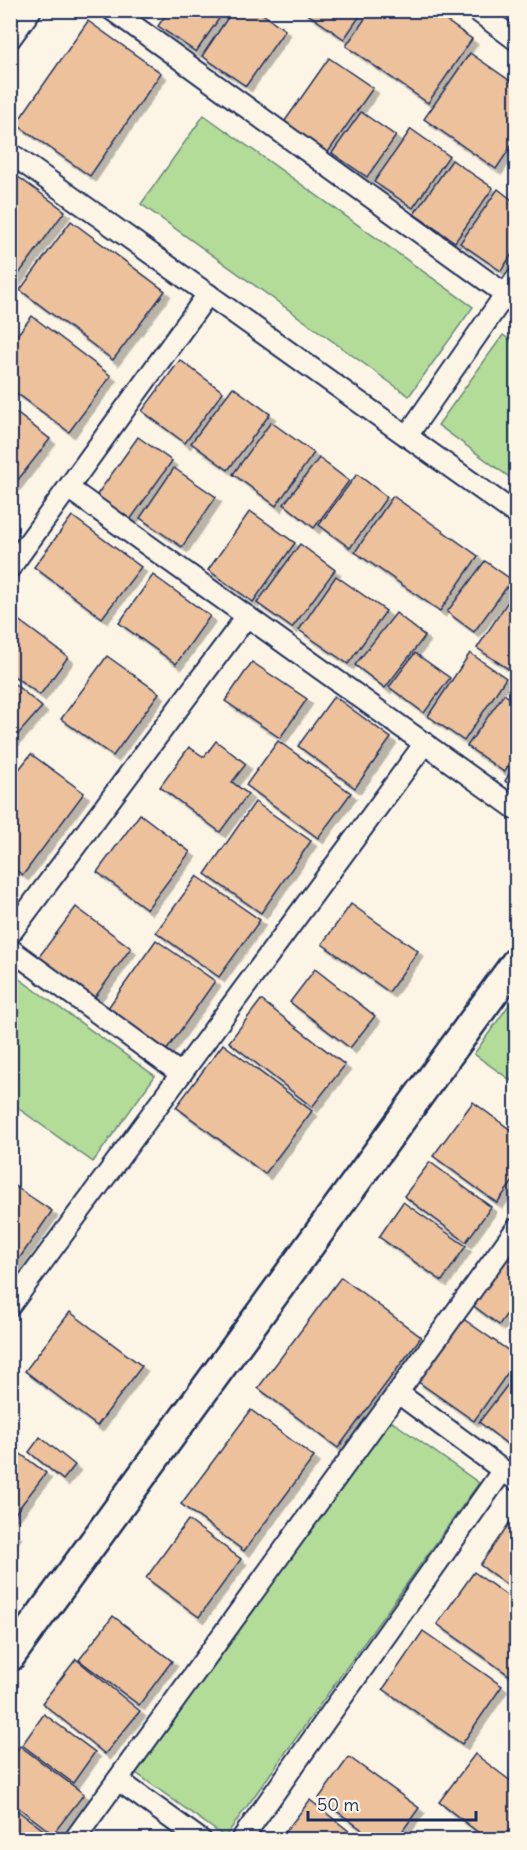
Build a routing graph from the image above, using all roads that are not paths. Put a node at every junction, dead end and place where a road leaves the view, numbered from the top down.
1 (31, 10) edge
2 (112, 10) edge
3 (476, 10) edge
4 (10, 39) edge
5 (516, 40) edge
6 (10, 153) edge
7 (513, 291) edge
8 (208, 294) junction
9 (406, 436) junction
10 (68, 488) junction
11 (516, 514) edge
12 (10, 568) edge
13 (247, 616) junction
14 (425, 743) junction
15 (516, 809) edge
16 (10, 934) edge
17 (10, 949) edge
18 (516, 962) edge
19 (181, 1074) junction
20 (516, 1229) edge
21 (10, 1306) edge
22 (398, 1393) junction
23 (510, 1475) edge
24 (10, 1657) edge
25 (117, 1780) junction
26 (74, 1839) edge
27 (201, 1839) edge
28 (241, 1839) edge

1 - 4 street
2 - 7 street
3 - 5 street
6 - 8 street
7 - 9 street
8 - 9 street
8 - 10 street
9 - 11 street
10 - 12 street
10 - 13 street
13 - 14 street
13 - 16 street
14 - 15 street
14 - 19 street
17 - 19 street
18 - 24 street
19 - 21 street
20 - 22 street
22 - 23 street
22 - 25 street
23 - 28 street
25 - 26 street
25 - 27 street

